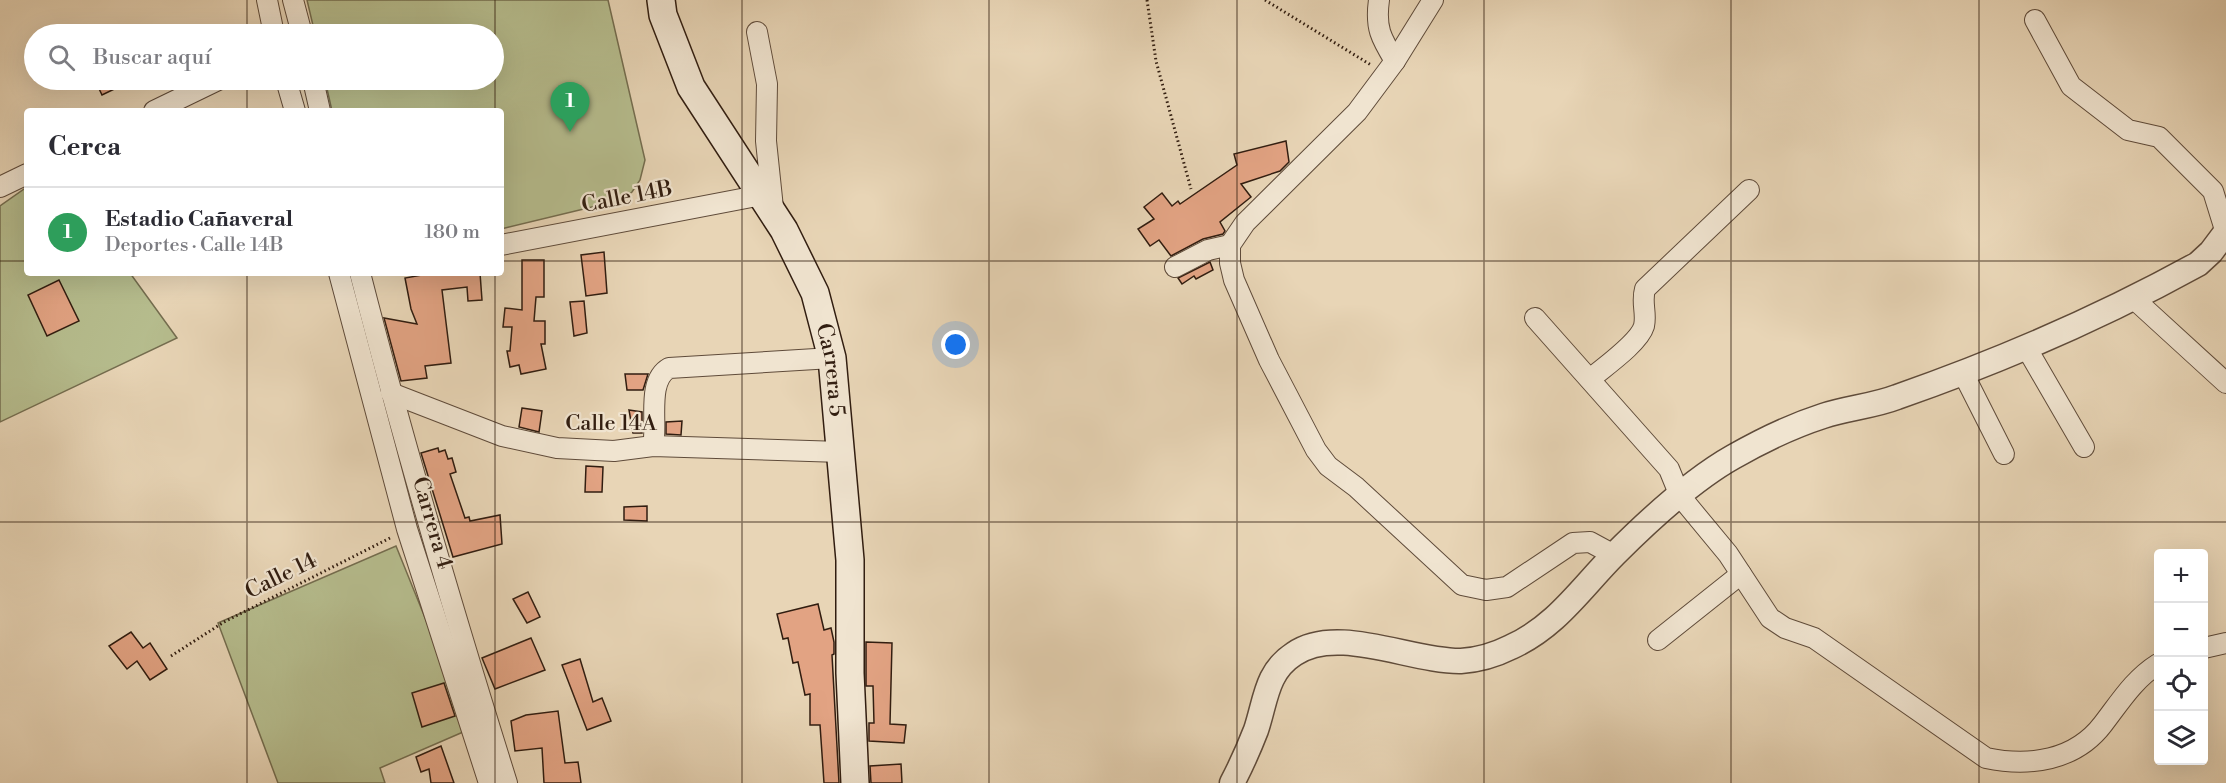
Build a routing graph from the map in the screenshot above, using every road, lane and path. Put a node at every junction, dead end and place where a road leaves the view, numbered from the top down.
1 (267, 0) edge
2 (293, 0) edge
3 (661, 0) edge
4 (1147, 0) edge
5 (1265, 0) edge
6 (1379, 0) edge
7 (1433, 0) edge
8 (2035, 20) dead end
9 (272, 24) edge
10 (299, 24) edge
11 (758, 32) dead end
12 (1390, 67) junction
13 (197, 90) edge
14 (289, 90) edge
15 (315, 90) edge
16 (160, 108) edge
17 (293, 108) edge
18 (319, 108) edge
19 (24, 175) edge
20 (0, 187) edge
21 (1191, 189) dead end
22 (1749, 190) dead end
23 (769, 206) junction
24 (2226, 233) edge
25 (504, 245) edge
26 (1230, 245) junction
27 (1175, 267) dead end
28 (349, 276) edge
29 (350, 276) edge
30 (2133, 298) junction
31 (1535, 318) dead end
32 (2026, 347) junction
33 (832, 358) junction
34 (1963, 373) junction
35 (1590, 379) junction
36 (2226, 383) edge
37 (391, 393) junction
38 (653, 446) junction
39 (2084, 447) dead end
40 (841, 452) junction
41 (2004, 454) dead end
42 (1680, 496) junction
43 (407, 529) junction
44 (1614, 555) junction
45 (1741, 574) junction
46 (1658, 640) dead end
47 (2226, 643) edge
48 (2208, 647) edge
49 (171, 656) dead end
50 (2154, 667) edge
51 (489, 783) edge
52 (507, 783) edge
53 (855, 783) edge
54 (1232, 783) edge

1 - 9 street
2 - 10 street
3 - 23 main road, Carrera 5
4 - 21 path
5 - 12 path
6 - 12 street
7 - 12 street
8 - 24 street
11 - 23 street
12 - 26 street
13 - 16 street
14 - 17 street
15 - 18 street
19 - 20 street
22 - 35 street
23 - 25 street, Calle 14B
23 - 33 main road, Carrera 5
24 - 30 street
26 - 27 street
26 - 44 street
28 - 43 street, Carrera 4
29 - 37 street, Carrera 4
30 - 32 street
30 - 36 street
31 - 35 street
32 - 34 street
32 - 39 street
33 - 38 street
33 - 40 main road, Carrera 5
34 - 41 street
34 - 42 street
35 - 42 street
37 - 38 street, Calle 14A
37 - 52 street, Carrera 4
38 - 40 street, Calle 14A
40 - 53 main road, Carrera 5
42 - 44 street
42 - 45 street
43 - 49 path, Calle 14
43 - 51 street, Carrera 4
44 - 54 street
45 - 46 street
45 - 50 street
47 - 48 street

